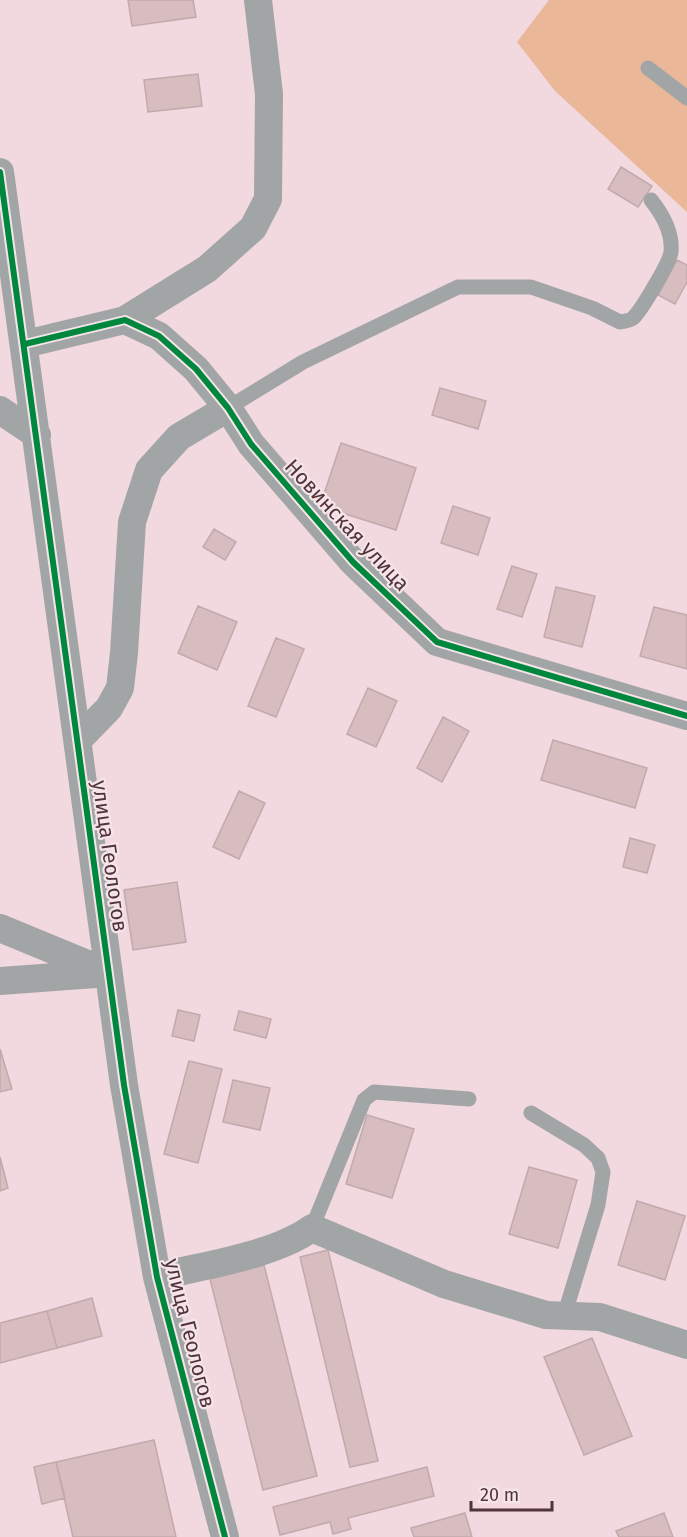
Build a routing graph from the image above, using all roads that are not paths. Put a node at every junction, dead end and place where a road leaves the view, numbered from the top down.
1 (258, 0) edge
2 (648, 68) dead end
3 (687, 98) edge
4 (0, 172) edge
5 (651, 200) dead end
6 (125, 320) junction
7 (25, 344) junction
8 (228, 408) junction
9 (0, 410) edge
10 (37, 435) junction
11 (687, 716) edge
12 (78, 740) junction
13 (0, 928) edge
14 (110, 973) junction
15 (0, 981) edge
16 (469, 1099) dead end
17 (531, 1113) dead end
18 (312, 1228) junction
19 (157, 1276) junction
20 (564, 1316) junction
21 (687, 1345) edge
22 (225, 1537) edge

1 - 6 street
2 - 3 lane
4 - 7 street, улица Геологов
5 - 8 lane
6 - 7 street
6 - 8 street, Новинская улица
7 - 10 street, улица Геологов
8 - 11 street, Новинская улица
8 - 12 street
9 - 10 street
10 - 12 street, улица Геологов
12 - 14 street, улица Геологов
13 - 14 street
14 - 15 street
14 - 19 street, улица Геологов
16 - 18 lane
17 - 20 lane
18 - 19 street
18 - 20 street
19 - 22 street, улица Геологов
20 - 21 street

